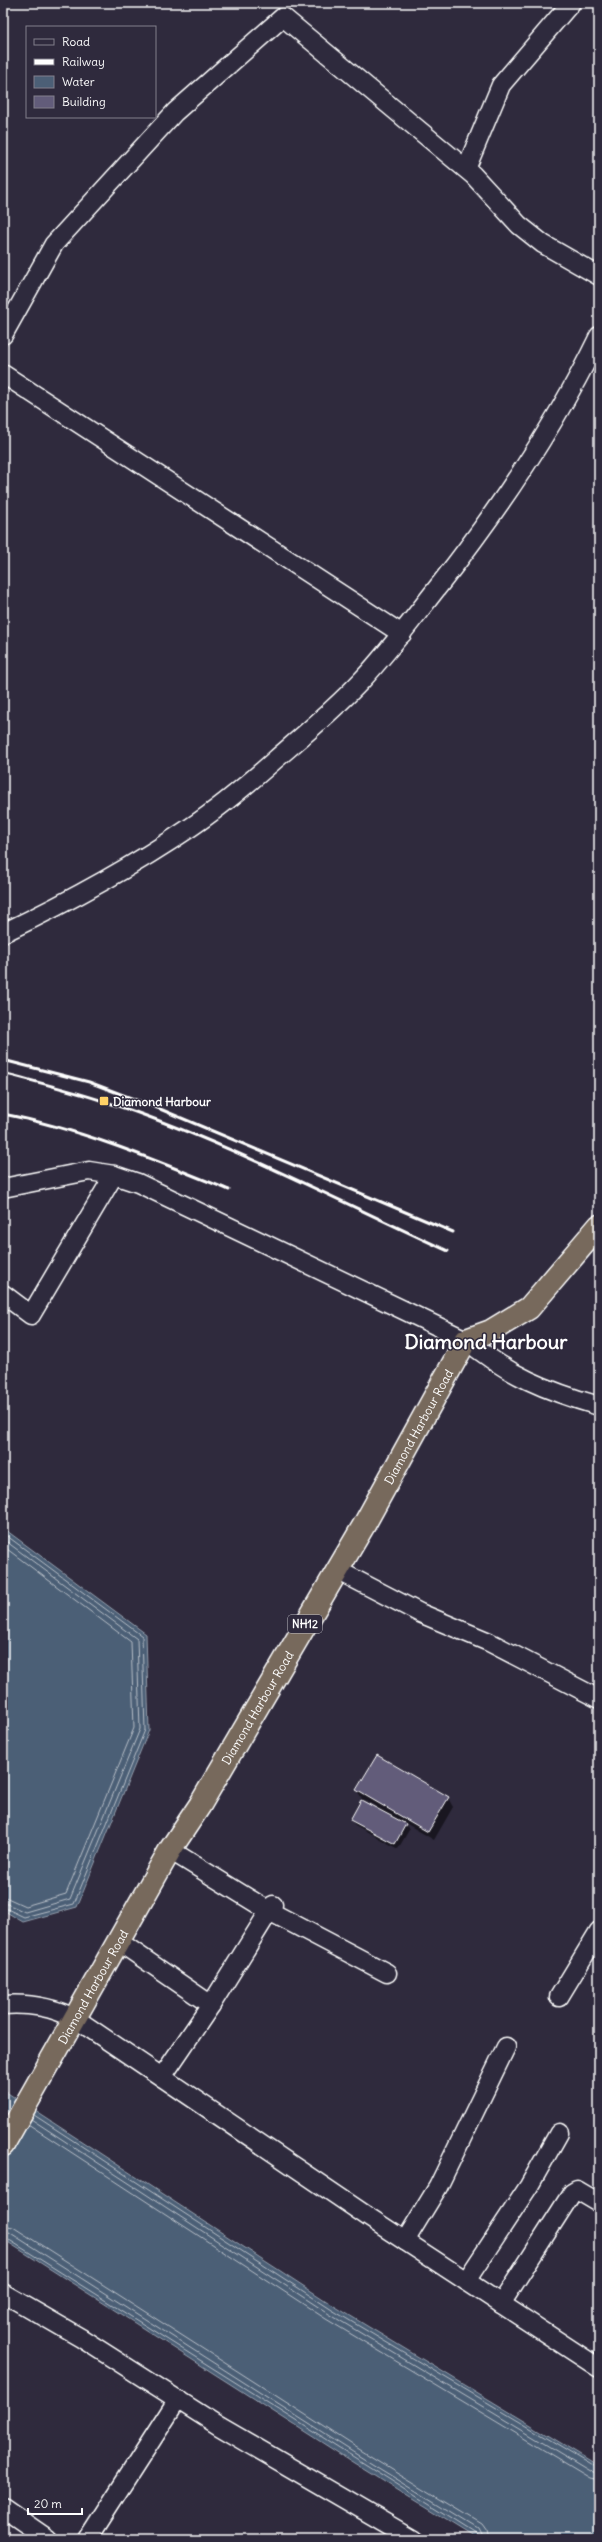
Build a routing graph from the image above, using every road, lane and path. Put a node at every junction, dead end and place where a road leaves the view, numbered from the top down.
1 (571, 3) edge
2 (466, 169) junction
3 (599, 276) edge
4 (3, 335) edge
5 (599, 336) edge
6 (3, 374) edge
7 (402, 634) junction
8 (3, 933) edge
9 (114, 1175) junction
10 (3, 1188) edge
11 (599, 1226) edge
12 (3, 1294) edge
13 (466, 1340) junction
14 (599, 1406) edge
15 (337, 1570) junction
16 (599, 1699) edge
17 (170, 1850) junction
18 (271, 1908) junction
19 (599, 1932) edge
20 (118, 1942) junction
21 (386, 1973) dead end
22 (559, 1997) dead end
23 (3, 2005) edge
24 (211, 2005) junction
25 (76, 2019) junction
26 (506, 2047) dead end
27 (162, 2077) junction
28 (559, 2133) dead end
29 (3, 2145) edge
30 (599, 2204) edge
31 (405, 2241) junction
32 (466, 2281) junction
33 (3, 2293) edge
34 (501, 2304) junction
35 (599, 2368) edge
36 (178, 2400) junction
37 (3, 2508) edge
38 (48, 2539) edge
39 (88, 2539) edge
40 (413, 2539) edge

1 - 2 street
2 - 3 street
2 - 4 street
5 - 7 street
6 - 7 street
7 - 8 street
9 - 10 street
9 - 12 street
9 - 13 street
11 - 13 highway
13 - 14 street
13 - 15 highway, Diamond Harbour Road / NH12
15 - 16 street
15 - 17 highway, Diamond Harbour Road / NH12
17 - 18 street
17 - 20 highway, Diamond Harbour Road / NH12
18 - 21 street
18 - 24 street
19 - 22 street
20 - 24 street
20 - 25 highway, Diamond Harbour Road / NH12
23 - 25 street
24 - 27 street
25 - 27 street
25 - 29 highway, Diamond Harbour Road / NH12
26 - 31 street
27 - 31 street
28 - 32 street
30 - 34 street
31 - 32 street
32 - 34 street
33 - 36 street
34 - 35 street
36 - 39 street
36 - 40 street
37 - 38 street

